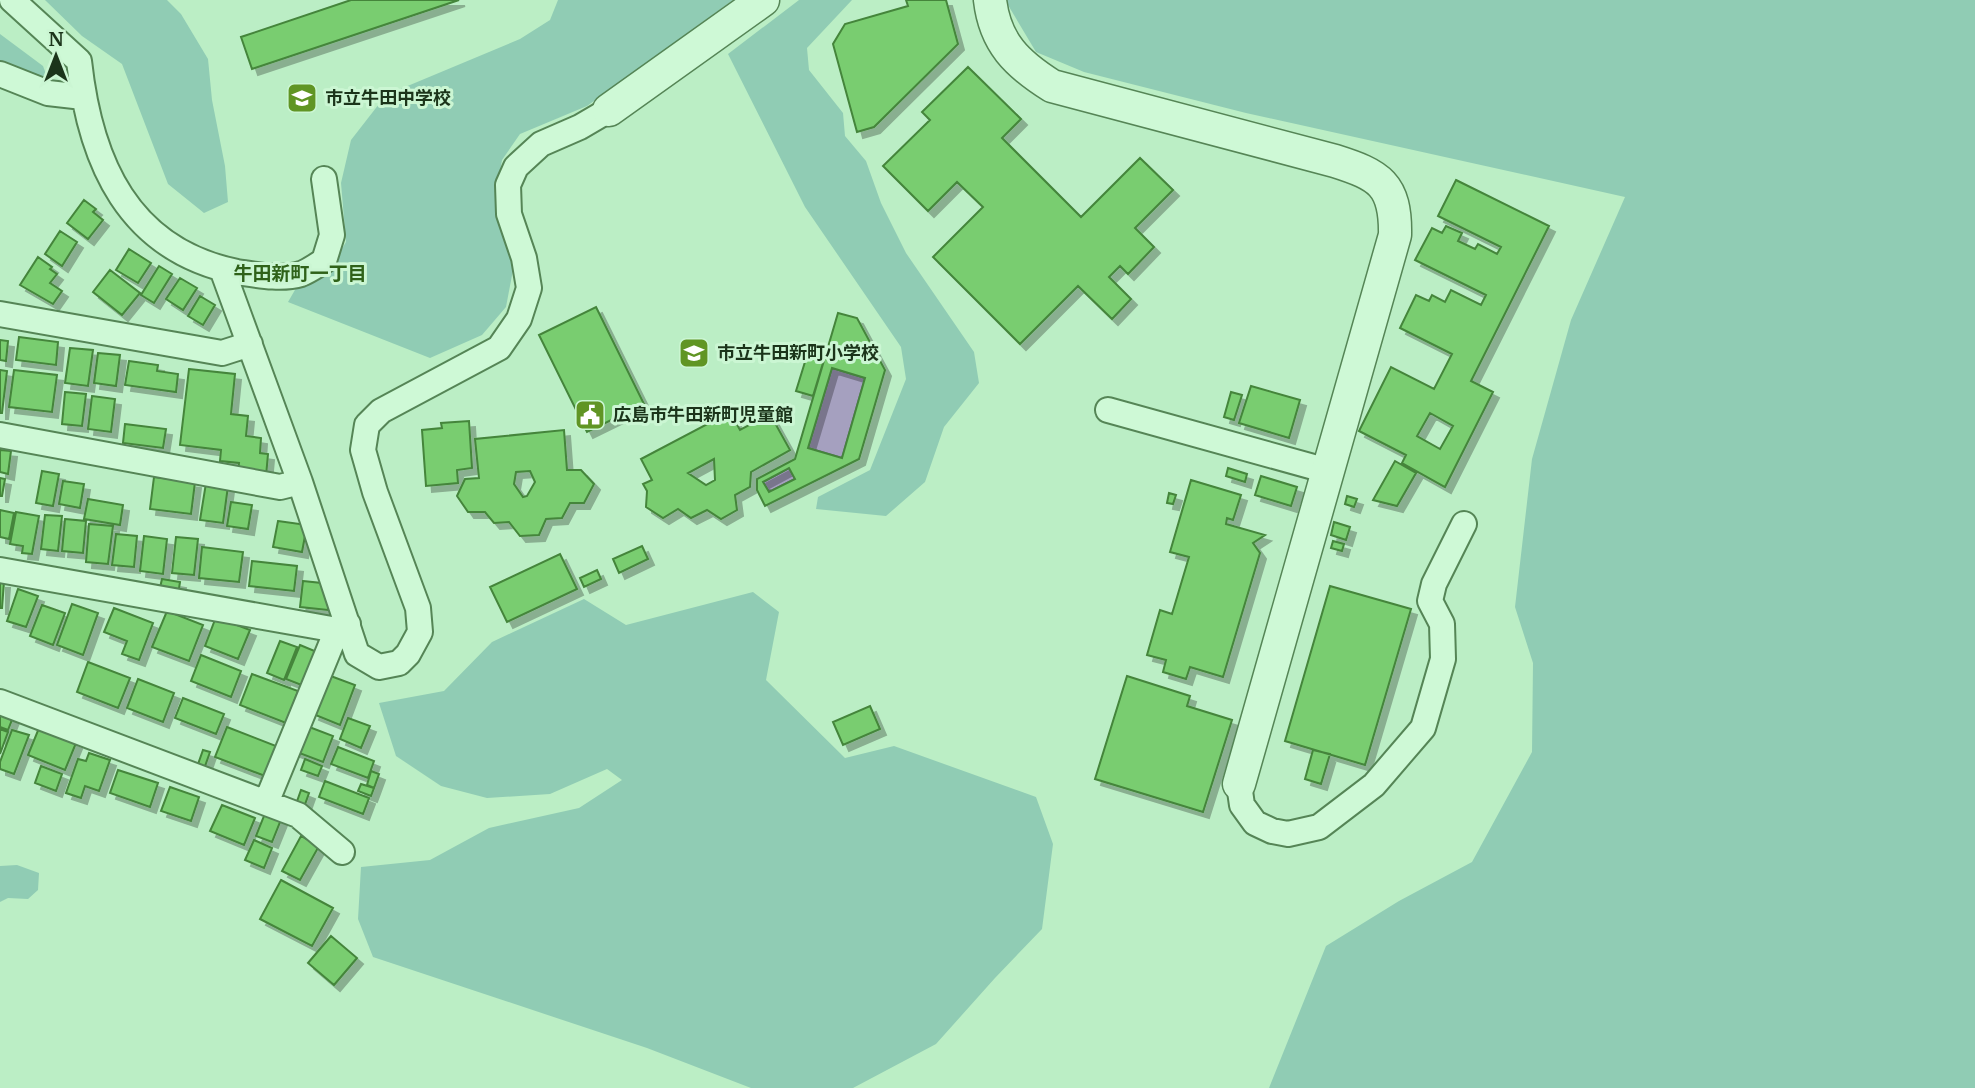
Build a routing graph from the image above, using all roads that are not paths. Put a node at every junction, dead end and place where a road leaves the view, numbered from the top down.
1 (12, 0) edge
2 (763, 0) edge
3 (990, 0) edge
4 (0, 74) edge
5 (83, 97) junction
6 (609, 110) joint
7 (324, 179) dead end
8 (222, 269) junction
9 (0, 314) edge
10 (250, 344) junction
11 (1108, 410) dead end
12 (0, 435) edge
13 (1328, 471) junction
14 (300, 482) junction
15 (1464, 524) dead end
16 (0, 569) edge
17 (343, 627) junction
18 (0, 702) edge
19 (1240, 784) joint
20 (266, 803) junction
21 (342, 852) dead end

1 - 5 street
2 - 6 street
3 - 13 street
4 - 5 street
5 - 8 street
6 - 17 street
7 - 8 street
8 - 10 street
9 - 10 street
10 - 14 street
11 - 13 street
12 - 14 street
13 - 19 street
14 - 17 street
15 - 19 street
16 - 17 street
17 - 20 street
18 - 20 street
20 - 21 street

